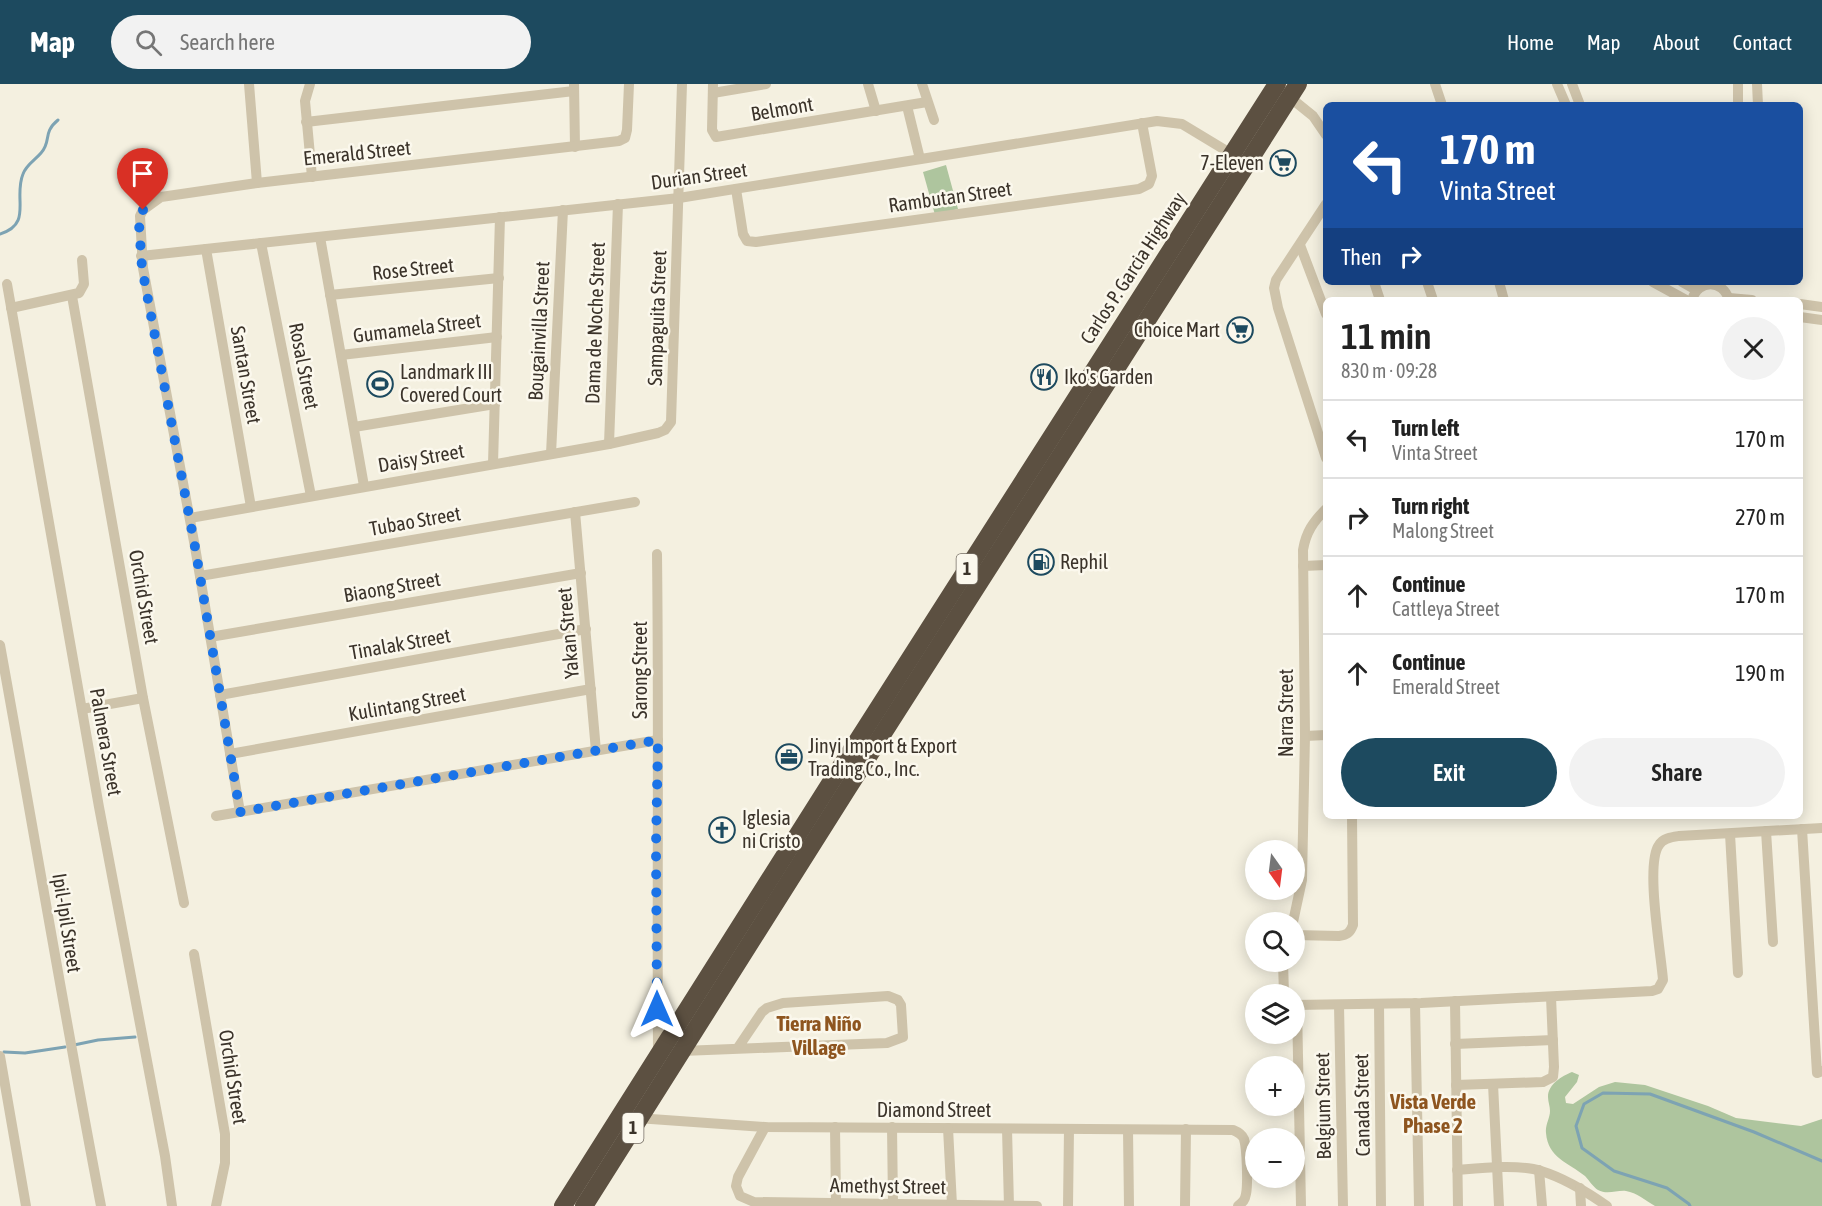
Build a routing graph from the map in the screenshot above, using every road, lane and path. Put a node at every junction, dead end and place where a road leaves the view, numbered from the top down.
1 (249, 84) edge
2 (309, 84) edge
3 (523, 84) edge
4 (629, 84) edge
5 (682, 84) edge
6 (766, 84) edge
7 (868, 84) edge
8 (922, 84) edge
9 (1435, 84) edge
10 (1557, 84) edge
11 (1572, 84) edge
12 (1738, 84) edge
13 (1757, 84) edge
14 (574, 88) edge
15 (713, 88) edge
16 (1285, 88) edge
17 (523, 97) junction
18 (927, 102) junction
19 (1441, 102) edge
20 (1565, 102) edge
21 (1579, 102) edge
22 (1738, 102) edge
23 (1758, 102) edge
24 (907, 106) junction
25 (876, 111) junction
26 (934, 120) dead end
27 (306, 122) junction
28 (1142, 123) junction
29 (1323, 131) edge
30 (574, 147) junction
31 (920, 159) junction
32 (1240, 159) junction
33 (312, 177) junction
34 (257, 183) junction
35 (736, 189) junction
36 (679, 198) junction
37 (618, 204) junction
38 (1323, 209) edge
39 (563, 210) junction
40 (500, 217) junction
41 (320, 237) junction
42 (261, 243) junction
43 (1300, 245) junction
44 (206, 249) junction
45 (141, 256) junction
46 (82, 260) dead end
47 (499, 278) junction
48 (7, 284) dead end
49 (1658, 285) edge
50 (1706, 285) edge
51 (1727, 292) edge
52 (330, 295) junction
53 (1694, 295) edge
54 (72, 296) junction
55 (1680, 297) edge
56 (1743, 297) edge
57 (1803, 304) edge
58 (1323, 306) edge
59 (1822, 307) edge
60 (11, 308) junction
61 (1803, 317) edge
62 (1822, 320) edge
63 (497, 337) junction
64 (341, 355) junction
65 (495, 404) junction
66 (354, 427) junction
67 (658, 433) joint
68 (609, 444) junction
69 (1323, 449) edge
70 (551, 454) junction
71 (493, 464) junction
72 (364, 486) junction
73 (311, 496) junction
74 (635, 502) dead end
75 (251, 507) junction
76 (575, 512) junction
77 (1323, 512) edge
78 (190, 518) junction
79 (657, 554) dead end
80 (1323, 565) edge
81 (1303, 566) junction
82 (581, 573) junction
83 (200, 576) junction
84 (586, 629) junction
85 (210, 637) junction
86 (0, 645) edge
87 (591, 689) junction
88 (220, 695) junction
89 (143, 698) junction
90 (82, 709) junction
91 (1323, 735) edge
92 (1305, 736) junction
93 (658, 740) junction
94 (596, 751) junction
95 (230, 754) junction
96 (240, 812) junction
97 (216, 816) dead end
98 (1352, 819) edge
99 (1822, 828) edge
100 (1803, 829) junction
101 (1766, 831) junction
102 (1730, 834) junction
103 (184, 903) dead end
104 (1295, 912) edge
105 (1305, 935) edge
106 (1773, 942) dead end
107 (194, 954) dead end
108 (1738, 973) dead end
109 (1551, 997) junction
110 (1455, 1001) junction
111 (1415, 1003) junction
112 (1378, 1004) junction
113 (1305, 1005) edge
114 (1339, 1005) junction
115 (1553, 1040) junction
116 (1297, 1044) edge
117 (1455, 1044) junction
118 (737, 1049) junction
119 (0, 1056) edge
120 (671, 1058) junction
121 (1822, 1071) edge
122 (1493, 1084) junction
123 (1456, 1085) junction
124 (631, 1114) junction
125 (765, 1127) junction
126 (836, 1127) junction
127 (892, 1127) junction
128 (948, 1128) junction
129 (1007, 1129) junction
130 (1069, 1129) junction
131 (1186, 1129) junction
132 (1128, 1130) junction
133 (1497, 1167) junction
134 (1457, 1170) junction
135 (1539, 1170) junction
136 (1580, 1188) junction
137 (836, 1203) junction
138 (893, 1204) junction
139 (951, 1205) edge
140 (26, 1206) edge
141 (101, 1206) edge
142 (172, 1206) edge
143 (216, 1206) edge
144 (563, 1206) edge
145 (584, 1206) edge
146 (1009, 1206) edge
147 (1037, 1206) edge
148 (1068, 1206) edge
149 (1129, 1206) edge
150 (1185, 1206) edge
151 (1238, 1206) edge
152 (1301, 1206) edge
153 (1343, 1206) edge
154 (1381, 1206) edge
155 (1419, 1206) edge
156 (1458, 1206) edge
157 (1498, 1206) edge
158 (1542, 1206) edge
159 (1581, 1206) edge
160 (1606, 1206) edge

1 - 34 street
2 - 27 street
3 - 17 street
4 - 30 street, Emerald Street
5 - 36 street, Sampaguita Street
6 - 15 street
7 - 25 street
8 - 18 street
9 - 19 street
10 - 20 street
11 - 21 street
12 - 22 street
13 - 23 street
14 - 17 street
14 - 30 street
15 - 25 street, Belmont
16 - 29 street
16 - 32 highway, Carlos P. Garcia Highway / 1
17 - 27 street
18 - 24 street, Belmont
18 - 26 street
24 - 25 street, Belmont
24 - 31 street
27 - 33 street
28 - 31 street, Durian Street
28 - 32 street, Durian Street
28 - 35 street, Rambutan Street
30 - 33 street, Emerald Street
31 - 35 street, Durian Street
32 - 120 highway, Carlos P. Garcia Highway / 1
32 - 120 highway, Carlos P. Garcia Highway / 1
33 - 34 street, Emerald Street
34 - 45 street, Emerald Street
35 - 36 street, Durian Street
36 - 37 street, Durian Street
36 - 67 street, Sampaguita Street
37 - 39 street, Durian Street
37 - 68 street, Dama de Noche Street
38 - 43 street
39 - 40 street, Durian Street
39 - 70 street, Bougainvilla Street
40 - 41 street, Durian Street
40 - 47 street
41 - 42 street, Durian Street
41 - 52 street
42 - 44 street, Durian Street
42 - 73 street, Rosal Street
43 - 58 street
43 - 69 street
44 - 45 street, Durian Street
44 - 75 street, Santan Street
45 - 78 street, Emerald Street
46 - 54 street
47 - 52 street, Rose Street
47 - 63 street
48 - 60 street, Palmera Street
49 - 55 street
50 - 53 street
51 - 56 street
52 - 64 street
54 - 60 street
54 - 89 street, Orchid Street
57 - 59 street
60 - 90 street, Palmera Street
61 - 62 street
63 - 64 street, Gumamela Street
63 - 65 street
64 - 66 street
65 - 66 street
65 - 71 street
66 - 72 street
67 - 68 street, Daisy Street
68 - 70 street, Daisy Street
70 - 71 street, Daisy Street
71 - 72 street, Daisy Street
72 - 73 street, Daisy Street
73 - 75 street, Daisy Street
74 - 76 street, Tubao Street
75 - 78 street, Daisy Street
76 - 82 street, Yakan Street
76 - 83 street, Tubao Street
77 - 81 street, Narra Street
78 - 83 street, Emerald Street
79 - 93 street, Sarong Street
80 - 81 street
81 - 92 street, Narra Street
82 - 84 street, Yakan Street
82 - 85 street, Biaong Street
83 - 85 street, Emerald Street
84 - 87 street, Yakan Street
84 - 88 street, Tinalak Street
85 - 88 street, Emerald Street
86 - 141 street, Ipil-Ipil Street
87 - 94 street, Yakan Street
87 - 95 street, Kulintang Street
88 - 95 street, Emerald Street
89 - 90 street
89 - 103 street, Orchid Street
90 - 142 street, Palmera Street
91 - 92 street
92 - 104 street, Narra Street
93 - 94 street
93 - 120 street, Sarong Street
94 - 96 street
95 - 96 street, Emerald Street
96 - 97 street
98 - 105 street
99 - 100 street
100 - 101 street
100 - 121 street
101 - 102 street
101 - 106 street
102 - 108 street
102 - 109 street
107 - 143 street, Orchid Street
109 - 110 street
109 - 115 street
110 - 111 street
110 - 117 street
111 - 112 street
111 - 155 street
112 - 114 street
112 - 154 street, Canada Street
113 - 114 street
114 - 153 street, Belgium Street
115 - 117 street
115 - 122 street
116 - 152 street
117 - 123 street
118 - 118 street
118 - 120 street
119 - 140 street
120 - 124 highway, Carlos P. Garcia Highway / 1
122 - 123 street
122 - 133 street
123 - 134 street
124 - 125 street, Diamond Street
124 - 144 highway, Carlos P. Garcia Highway / 1
124 - 145 highway, Carlos P. Garcia Highway / 1
125 - 126 street, Diamond Street
125 - 137 street, Amethyst Street
126 - 127 street, Diamond Street
126 - 137 street
127 - 128 street, Diamond Street
127 - 138 street
128 - 129 street, Diamond Street
128 - 139 street
129 - 130 street, Diamond Street
129 - 146 street
130 - 132 street, Diamond Street
130 - 148 street
131 - 132 street, Diamond Street
131 - 150 street
131 - 151 street, Diamond Street
132 - 149 street
133 - 134 street
133 - 135 street
133 - 157 street
134 - 156 street
135 - 136 street
135 - 158 street
136 - 159 street
136 - 160 street
137 - 138 street, Amethyst Street
138 - 139 street, Amethyst Street
139 - 146 street, Amethyst Street
146 - 147 street, Amethyst Street

